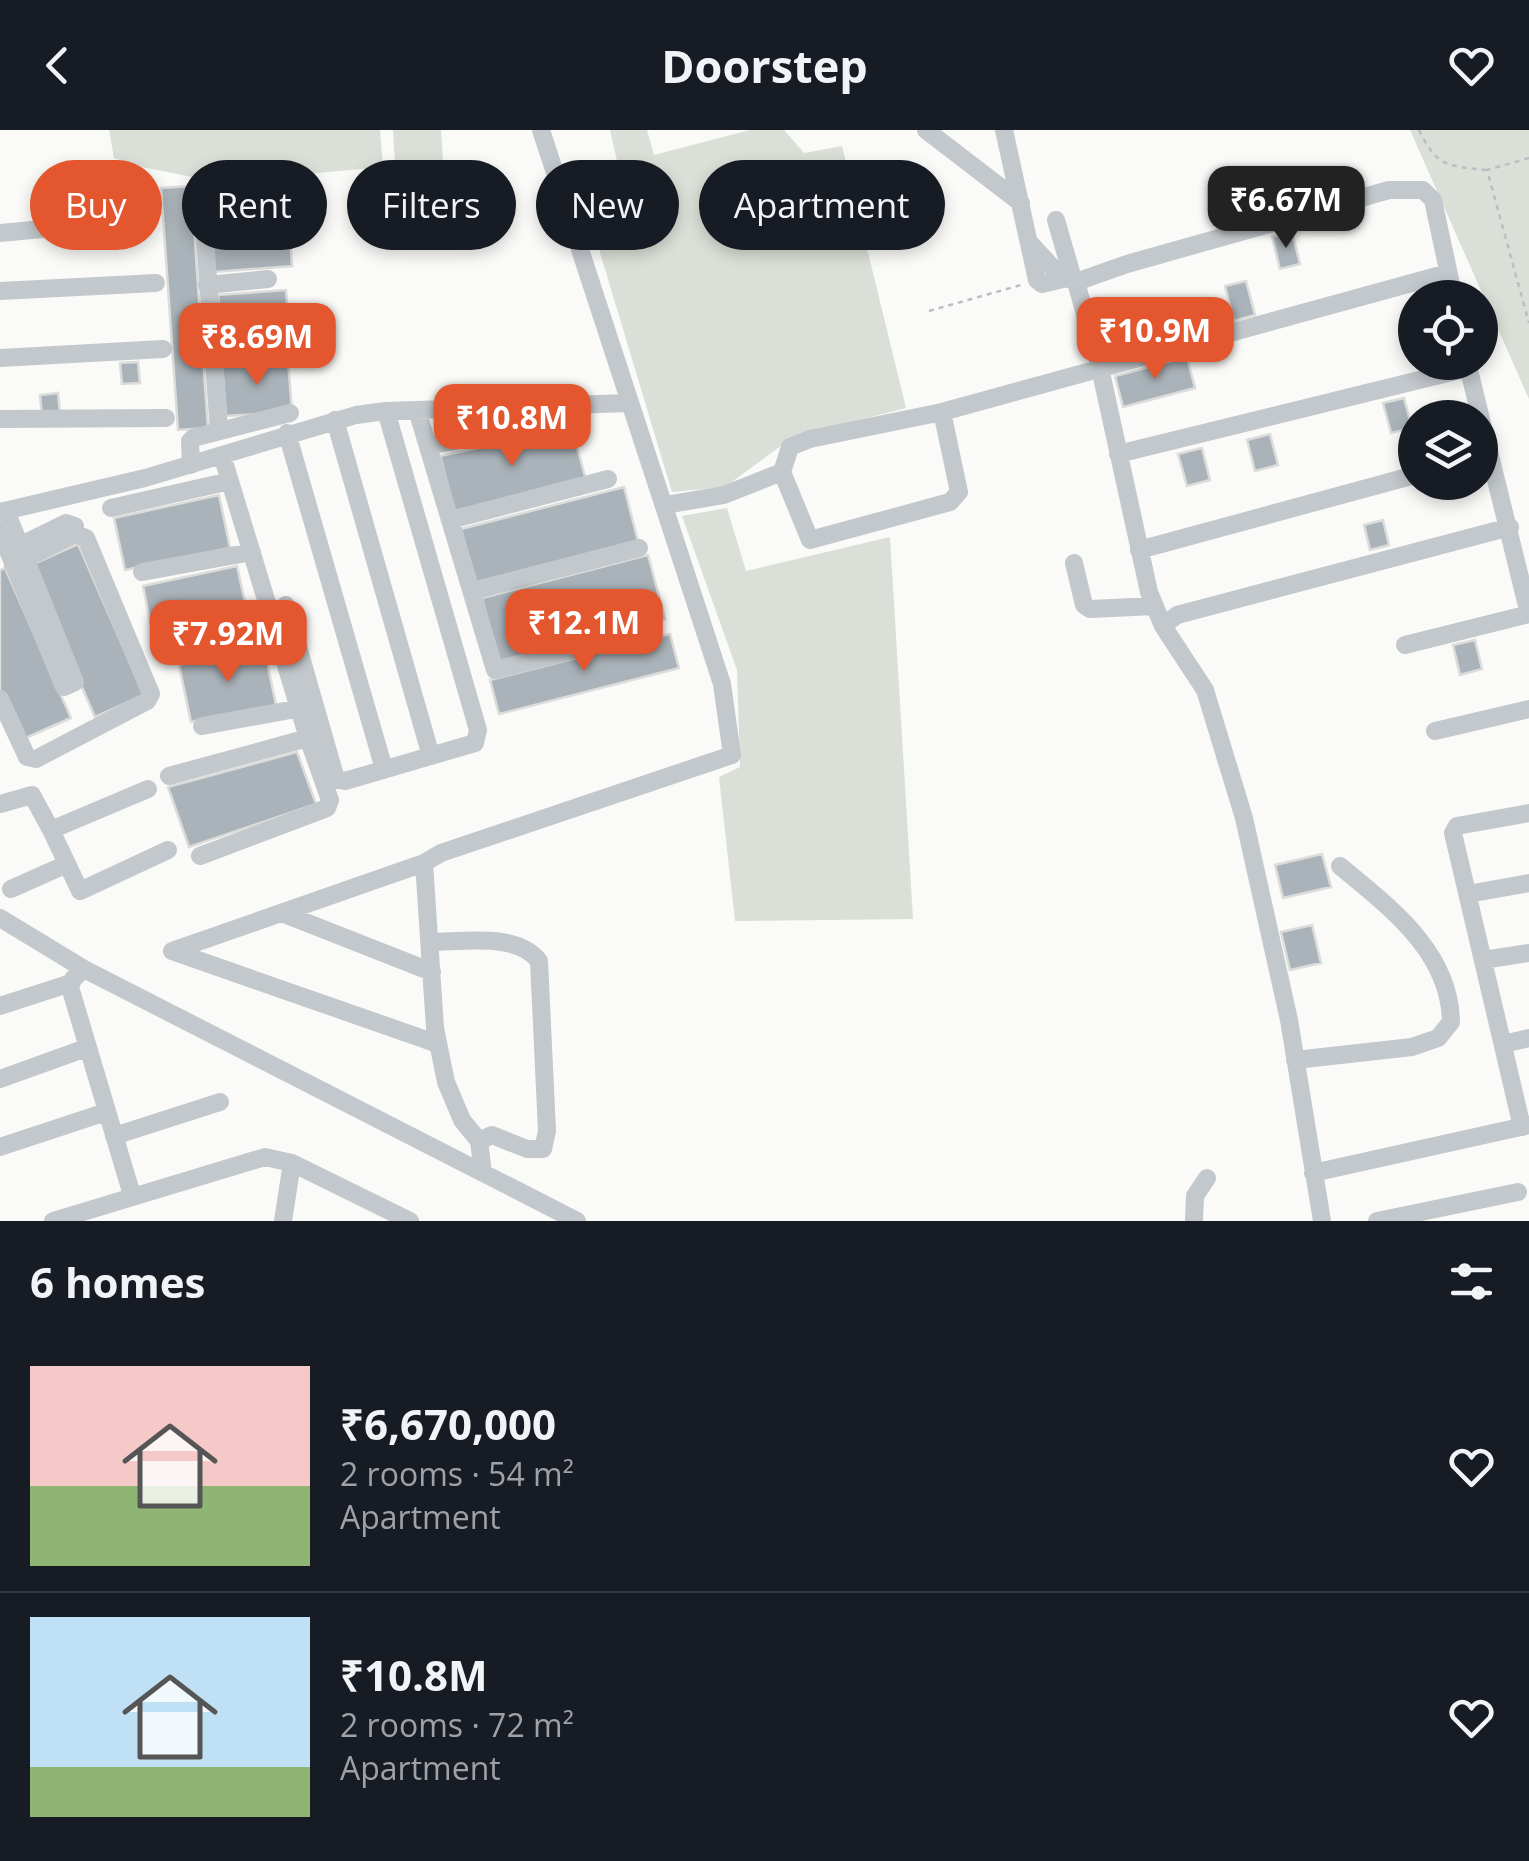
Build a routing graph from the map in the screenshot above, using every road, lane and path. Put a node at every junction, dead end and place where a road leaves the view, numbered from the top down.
1 (541, 130) edge
2 (926, 130) edge
3 (1004, 130) edge
4 (1419, 130) edge
5 (1529, 158) edge
6 (1487, 170) junction
7 (1020, 203) junction
8 (1056, 220) dead end
9 (30, 230) edge
10 (0, 233) edge
11 (1029, 242) junction
12 (205, 250) edge
13 (1448, 272) junction
14 (268, 280) dead end
15 (1037, 280) junction
16 (1070, 280) junction
17 (1450, 280) edge
18 (156, 283) dead end
19 (207, 285) junction
20 (0, 291) edge
21 (929, 312) dead end
22 (1529, 323) edge
23 (164, 349) dead end
24 (270, 352) dead end
25 (0, 358) edge
26 (212, 360) junction
27 (1100, 368) junction
28 (1409, 380) edge
29 (630, 403) junction
30 (417, 410) junction
31 (386, 411) junction
32 (942, 412) junction
33 (290, 414) dead end
34 (166, 418) dead end
35 (0, 420) edge
36 (335, 420) junction
37 (571, 420) dead end
38 (219, 431) junction
39 (287, 433) junction
40 (428, 446) junction
41 (1118, 454) junction
42 (222, 455) junction
43 (191, 465) junction
44 (782, 472) junction
45 (608, 479) dead end
46 (1398, 480) edge
47 (230, 482) junction
48 (1498, 492) edge
49 (665, 505) junction
50 (112, 508) dead end
51 (3, 511) edge
52 (450, 520) junction
53 (74, 526) dead end
54 (1510, 526) junction
55 (10, 547) edge
56 (640, 548) dead end
57 (1140, 550) junction
58 (252, 552) junction
59 (1074, 563) dead end
60 (142, 572) dead end
61 (472, 591) junction
62 (286, 605) dead end
63 (1154, 606) junction
64 (1529, 614) edge
65 (1163, 626) junction
66 (277, 630) junction
67 (653, 630) dead end
68 (1405, 645) dead end
69 (182, 648) dead end
70 (0, 699) edge
71 (301, 708) junction
72 (1529, 709) edge
73 (202, 726) dead end
74 (1435, 731) dead end
75 (308, 738) junction
76 (431, 756) junction
77 (384, 770) junction
78 (169, 776) dead end
79 (148, 789) dead end
80 (0, 804) edge
81 (1529, 813) edge
82 (51, 830) junction
83 (168, 850) dead end
84 (200, 856) dead end
85 (424, 863) junction
86 (68, 864) junction
87 (1340, 866) dead end
88 (1529, 883) edge
89 (11, 889) dead end
90 (80, 891) junction
91 (1468, 894) junction
92 (90, 908) dead end
93 (282, 913) junction
94 (0, 918) edge
95 (430, 942) junction
96 (1529, 953) edge
97 (1484, 960) junction
98 (432, 972) junction
99 (77, 976) junction
100 (0, 1006) edge
101 (1529, 1038) edge
102 (438, 1044) junction
103 (1503, 1044) junction
104 (86, 1048) junction
105 (1295, 1060) junction
106 (0, 1079) edge
107 (220, 1102) dead end
108 (106, 1112) junction
109 (1526, 1126) edge
110 (114, 1136) junction
111 (479, 1140) junction
112 (0, 1147) edge
113 (292, 1163) junction
114 (483, 1173) junction
115 (1313, 1173) junction
116 (1206, 1178) dead end
117 (1518, 1192) dead end
118 (132, 1195) junction
119 (53, 1221) edge
120 (283, 1221) edge
121 (410, 1221) edge
122 (577, 1221) edge
123 (1194, 1221) edge
124 (1322, 1221) edge
125 (1377, 1221) edge

1 - 29 street
2 - 7 street
3 - 7 street
4 - 6 path
5 - 6 path
6 - 22 path
7 - 11 street
8 - 16 street
9 - 10 street
11 - 15 street
11 - 16 street
12 - 19 street
13 - 16 street
13 - 17 street
13 - 27 street
14 - 19 street
15 - 16 street
15 - 21 path
16 - 27 street
18 - 20 street
19 - 26 street
23 - 25 street
24 - 26 street
26 - 38 street
27 - 32 street
27 - 41 street
28 - 41 street
29 - 30 street
29 - 49 street
30 - 31 street
30 - 40 street
31 - 36 street
31 - 76 street
32 - 44 street
32 - 44 street
33 - 38 street
34 - 35 street
36 - 39 street
36 - 76 street
37 - 40 street
38 - 43 street
39 - 42 street
39 - 77 street
40 - 52 street
41 - 57 street
42 - 43 street
42 - 47 street
43 - 51 street
44 - 49 street
45 - 52 street
46 - 57 street
47 - 50 street
47 - 58 street
48 - 54 street
49 - 85 street
51 - 55 street
52 - 61 street
53 - 55 street
54 - 64 street
54 - 65 street
55 - 55 street
55 - 70 street
56 - 61 street
57 - 63 street
58 - 60 street
58 - 66 street
59 - 63 street
61 - 67 street
62 - 77 street
63 - 65 street
64 - 68 street
65 - 105 street
66 - 69 street
66 - 71 street
71 - 73 street
71 - 75 street
72 - 74 street
75 - 78 street
75 - 84 street
76 - 77 street
79 - 82 street
80 - 82 street
81 - 91 street
82 - 86 street
83 - 90 street
85 - 93 street
85 - 95 street
86 - 89 street
86 - 90 street
87 - 105 street
88 - 91 street
90 - 92 street
91 - 97 street
93 - 98 street
93 - 102 street
94 - 99 street
95 - 98 street
95 - 111 street
96 - 97 street
97 - 103 street
98 - 102 street
99 - 100 street
99 - 104 street
99 - 114 street
101 - 103 street
102 - 111 street
103 - 109 street
104 - 106 street
104 - 108 street
105 - 115 street
107 - 110 street
108 - 110 street
108 - 112 street
109 - 115 street
110 - 118 street
111 - 114 street
113 - 118 street
113 - 120 street
113 - 121 street
114 - 122 street
115 - 124 street
116 - 123 street
117 - 125 street
118 - 119 street

